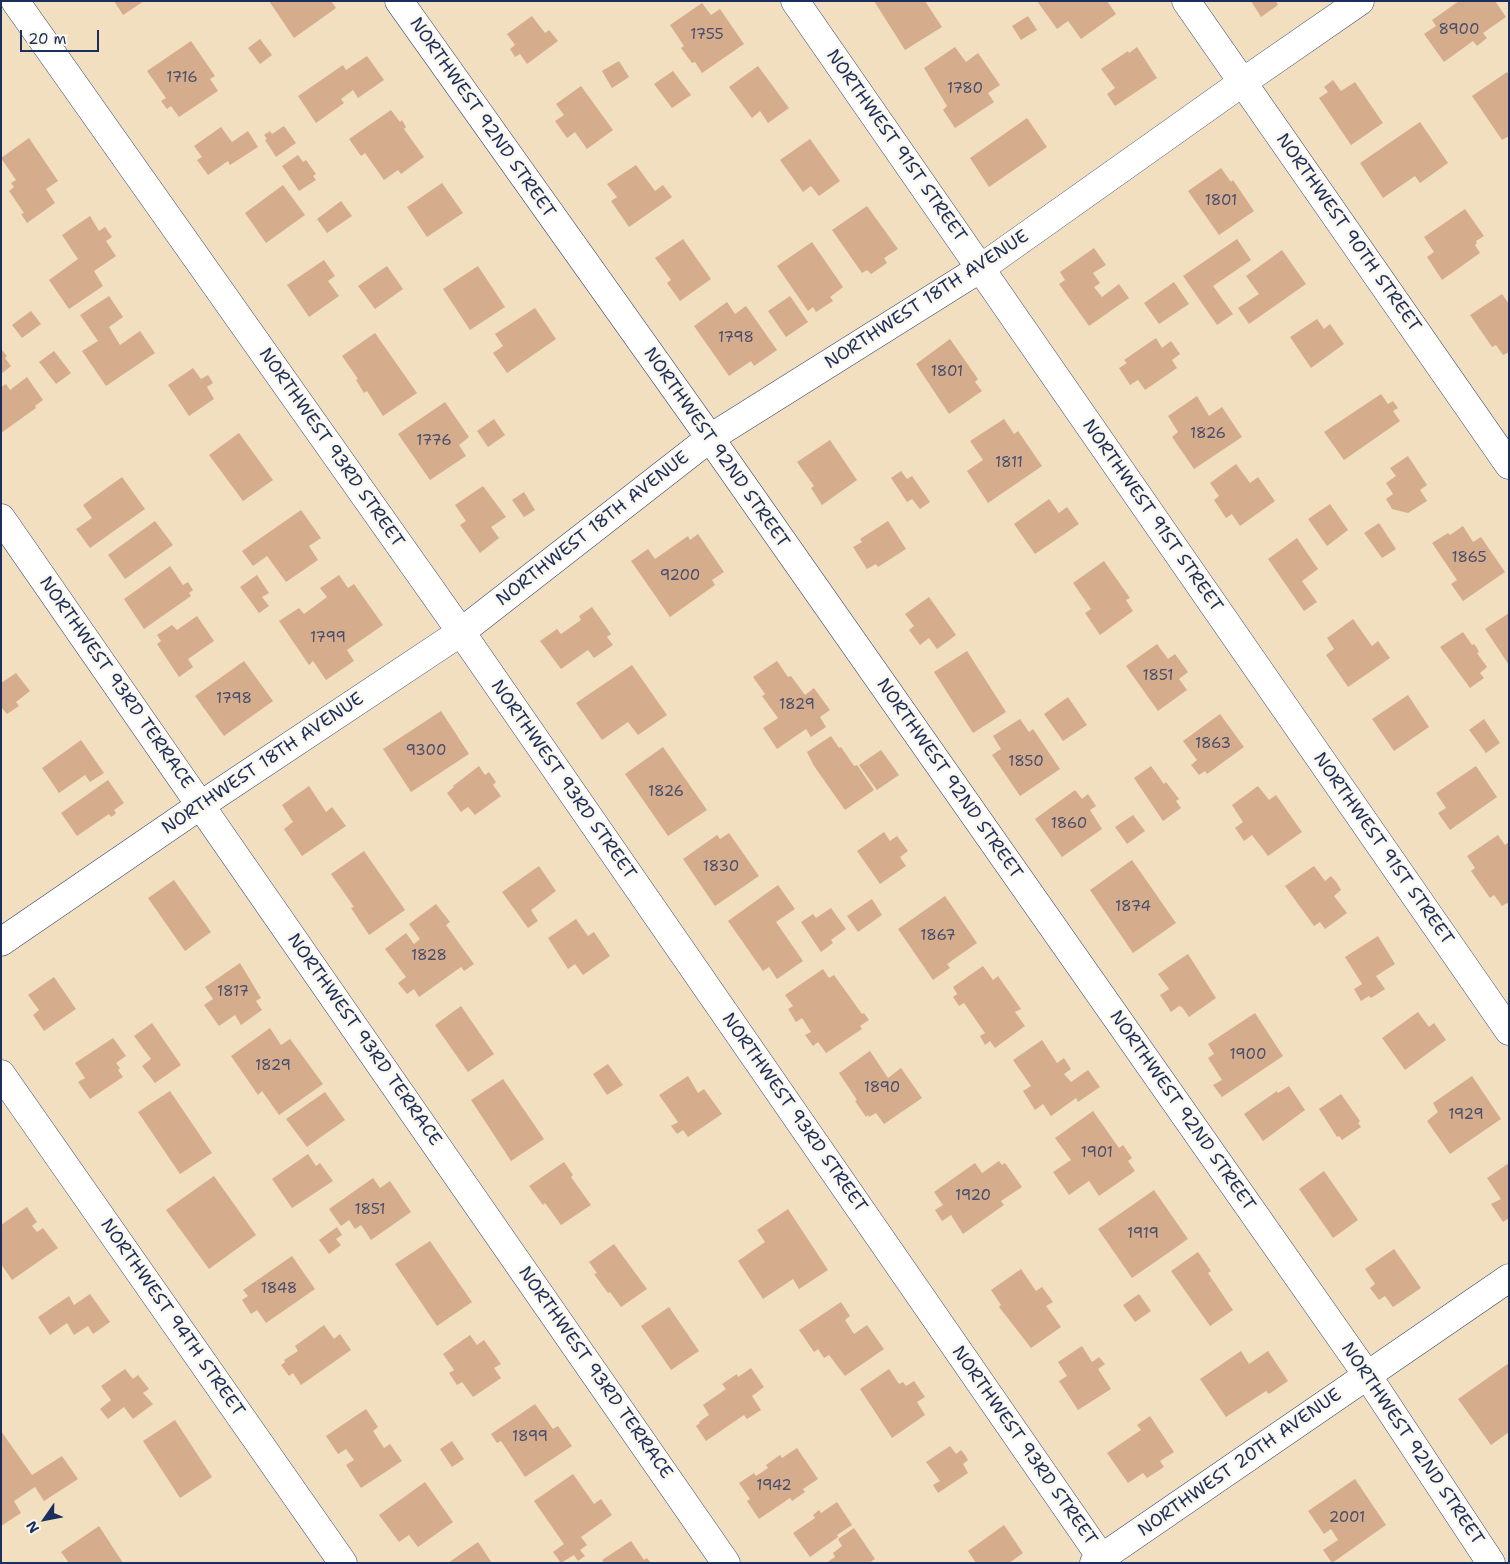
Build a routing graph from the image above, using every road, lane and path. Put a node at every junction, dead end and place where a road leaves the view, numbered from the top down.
1 (15, 1) edge
2 (399, 1) edge
3 (795, 1) edge
4 (1186, 1) edge
5 (1360, 1) edge
6 (1243, 82) junction
7 (981, 268) junction
8 (710, 438) junction
9 (1509, 465) edge
10 (1, 518) edge
11 (461, 632) junction
12 (201, 805) junction
13 (1, 942) edge
14 (1509, 1031) edge
15 (1, 1074) edge
16 (1509, 1278) edge
17 (1367, 1375) junction
18 (1100, 1561) edge
19 (344, 1563) edge
20 (726, 1563) edge
21 (1491, 1563) edge

1 - 11 street, NORTHWEST 93RD STREET
2 - 8 street, NORTHWEST 92ND STREET
3 - 7 street, NORTHWEST 91ST STREET
4 - 6 street, NORTHWEST 90TH STREET
5 - 6 street, NORTHWEST 18TH AVENUE
6 - 7 street, NORTHWEST 18TH AVENUE
6 - 9 street, NORTHWEST 90TH STREET
7 - 8 street, NORTHWEST 18TH AVENUE
7 - 14 street, NORTHWEST 91ST STREET
8 - 11 street, NORTHWEST 18TH AVENUE
8 - 17 street, NORTHWEST 92ND STREET
10 - 12 street, NORTHWEST 93RD TERRACE
11 - 12 street, NORTHWEST 18TH AVENUE
11 - 18 street, NORTHWEST 93RD STREET
12 - 13 street, NORTHWEST 18TH AVENUE
12 - 20 street, NORTHWEST 93RD TERRACE
15 - 19 street, NORTHWEST 94TH STREET
16 - 17 street, NORTHWEST 20TH AVENUE
17 - 18 street, NORTHWEST 20TH AVENUE
17 - 21 street, NORTHWEST 92ND STREET

